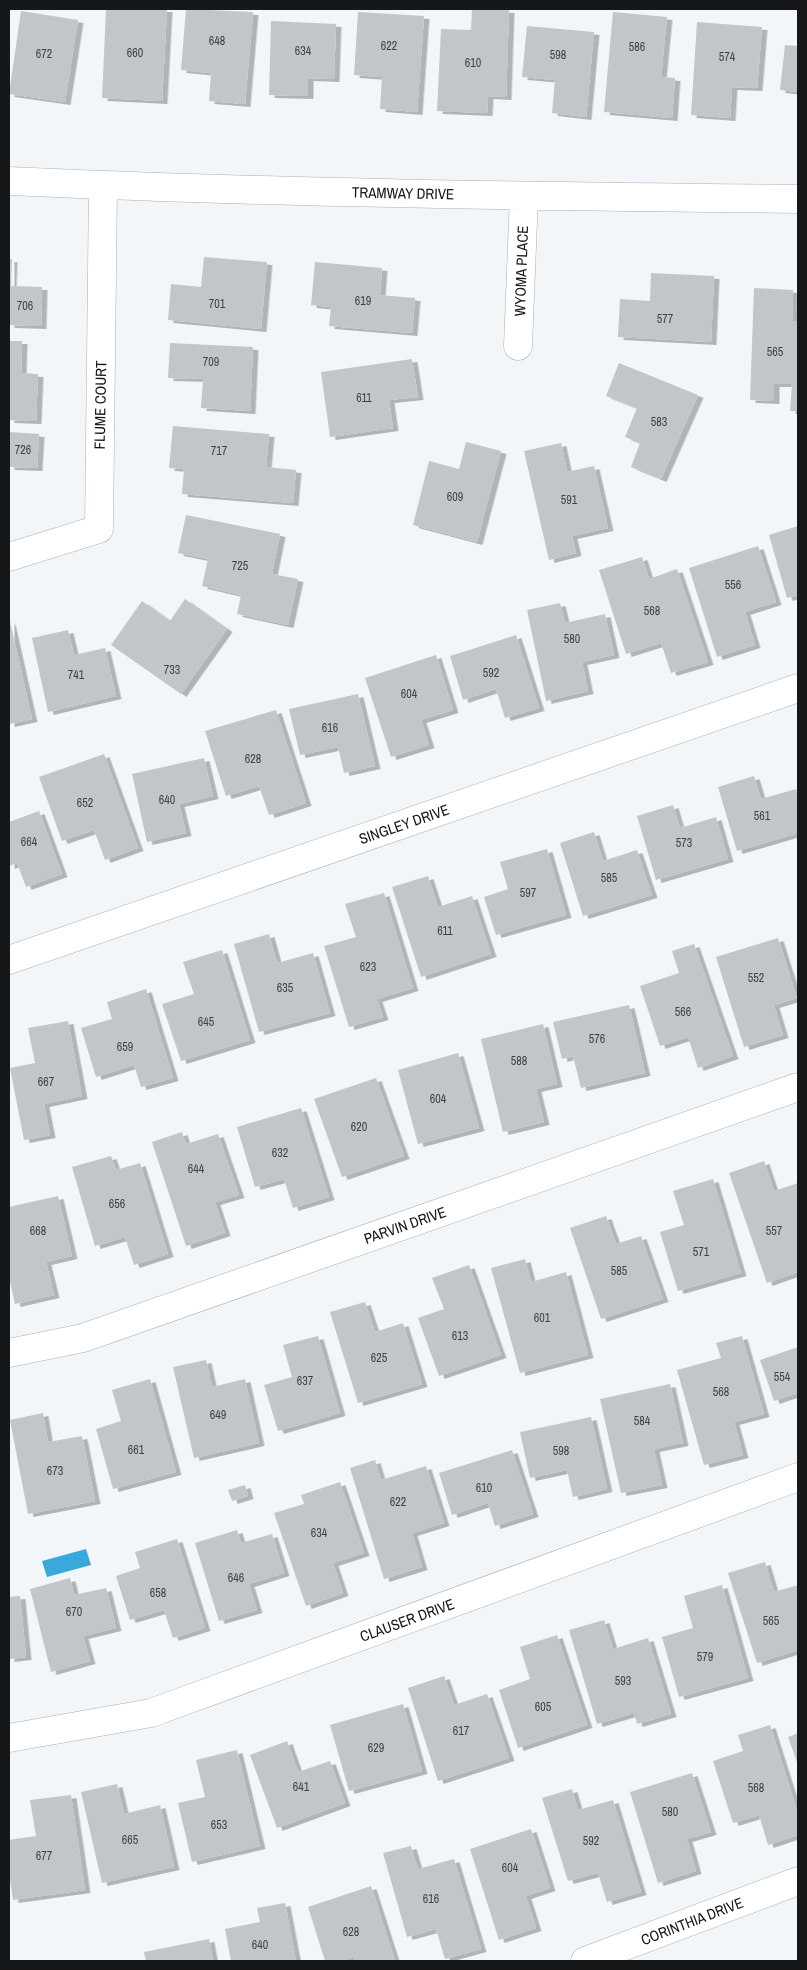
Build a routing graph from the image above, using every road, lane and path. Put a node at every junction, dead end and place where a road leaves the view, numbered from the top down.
1 (9, 181) edge
2 (103, 186) junction
3 (524, 196) junction
4 (798, 199) edge
5 (518, 346) dead end
6 (9, 557) edge
7 (798, 688) edge
8 (9, 960) edge
9 (798, 1087) edge
10 (9, 1353) edge
11 (798, 1477) edge
12 (9, 1738) edge
13 (798, 1881) edge
14 (585, 1961) edge

1 - 2 street, TRAMWAY DRIVE
2 - 3 street, TRAMWAY DRIVE
2 - 6 street, FLUME COURT
3 - 4 street, TRAMWAY DRIVE
3 - 5 street, WYOMA PLACE
7 - 8 street, SINGLEY DRIVE
9 - 10 street, PARVIN DRIVE
11 - 12 street, CLAUSER DRIVE
13 - 14 street, CORINTHIA DRIVE

